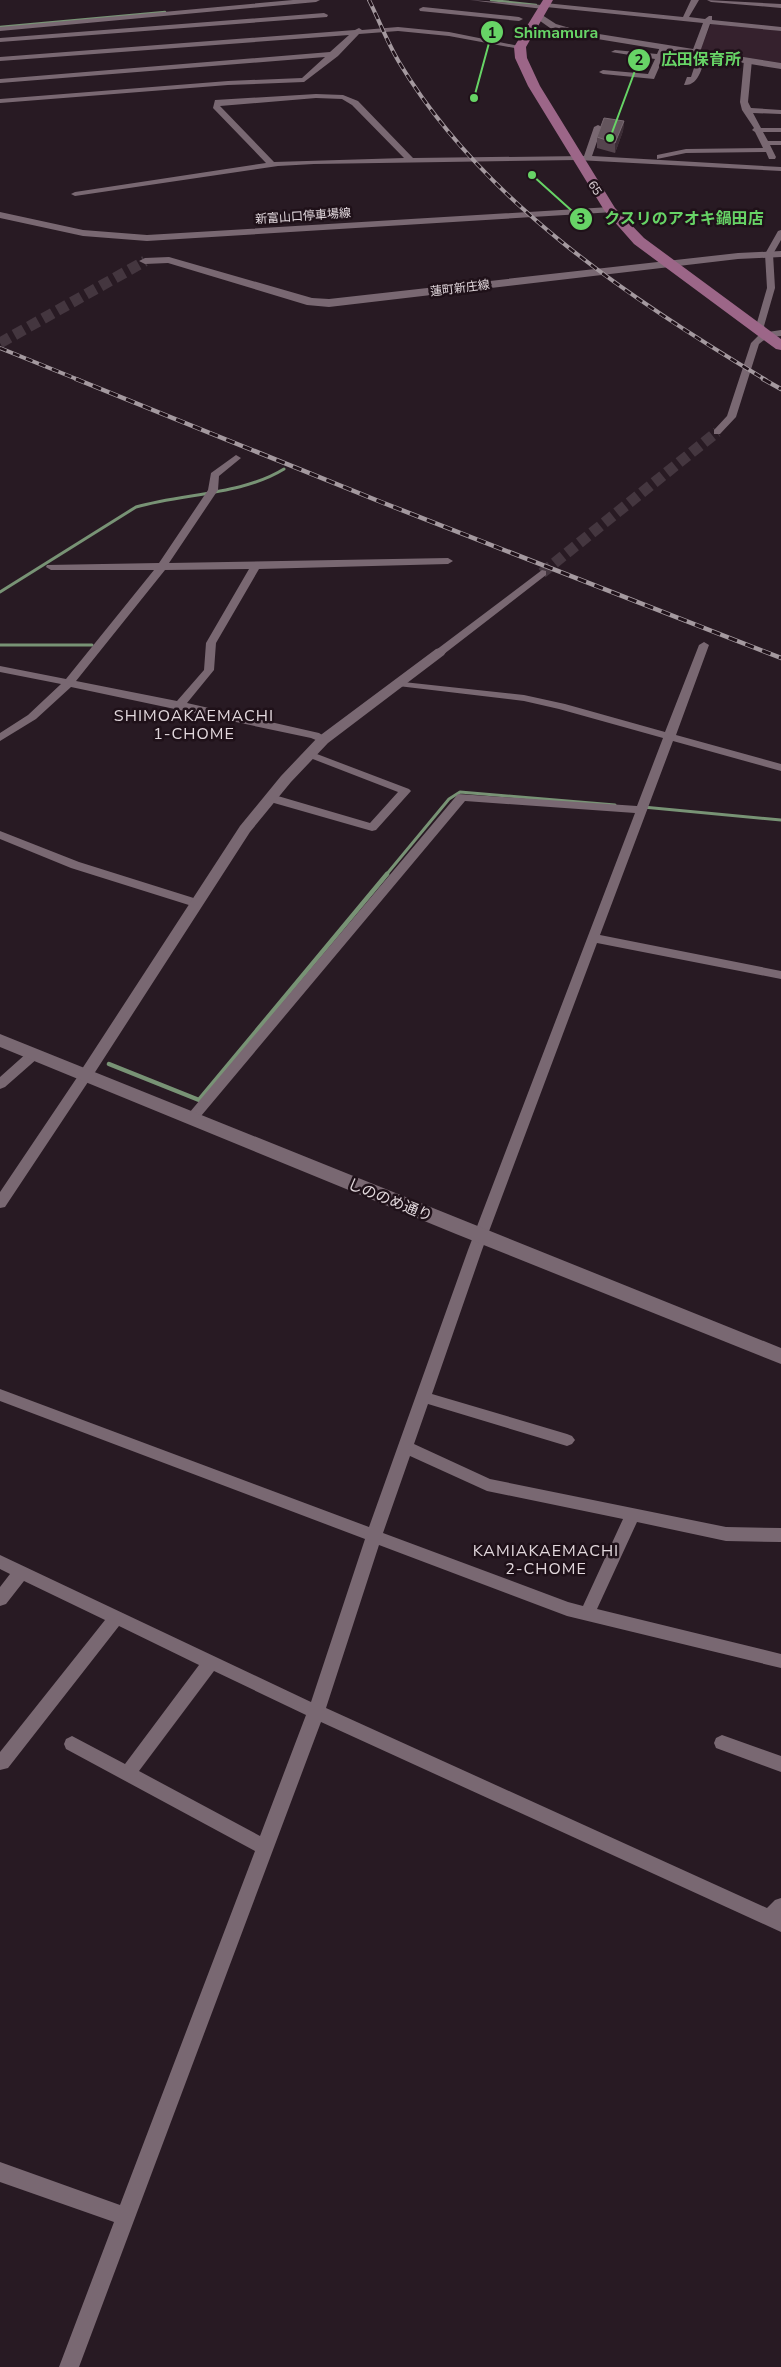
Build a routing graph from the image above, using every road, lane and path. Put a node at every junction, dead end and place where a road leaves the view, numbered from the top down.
1 (316, 0) edge
2 (474, 0) edge
3 (695, 0) edge
4 (711, 0) edge
5 (545, 5) edge
6 (781, 6) edge
7 (423, 9) dead end
8 (436, 10) junction
9 (324, 15) dead end
10 (484, 15) junction
11 (686, 16) junction
12 (301, 17) junction
13 (431, 17) dead end
14 (519, 18) dead end
15 (709, 20) junction
16 (479, 23) dead end
17 (781, 25) edge
18 (166, 28) junction
19 (0, 29) edge
20 (781, 29) edge
21 (359, 30) junction
22 (475, 30) dead end
23 (309, 34) junction
24 (470, 38) junction
25 (0, 40) edge
26 (520, 47) junction
27 (664, 47) junction
28 (615, 52) dead end
29 (699, 52) junction
30 (335, 54) junction
31 (660, 57) junction
32 (0, 59) edge
33 (748, 60) junction
34 (179, 66) junction
35 (781, 66) edge
36 (603, 72) dead end
37 (0, 80) edge
38 (687, 83) dead end
39 (0, 102) edge
40 (746, 110) junction
41 (781, 112) edge
42 (598, 126) dead end
43 (756, 130) junction
44 (781, 130) edge
45 (764, 142) junction
46 (781, 142) edge
47 (768, 150) junction
48 (582, 158) junction
49 (411, 161) junction
50 (635, 161) junction
51 (272, 165) junction
52 (780, 170) edge
53 (75, 194) dead end
54 (610, 210) junction
55 (0, 215) edge
56 (781, 233) edge
57 (775, 254) edge
58 (145, 261) tunnel mouth
59 (671, 264) junction
60 (781, 333) edge
61 (765, 335) junction
62 (781, 346) edge
63 (717, 432) tunnel mouth
64 (236, 458) dead end
65 (448, 561) dead end
66 (162, 566) junction
67 (256, 566) junction
68 (51, 567) dead end
69 (542, 573) tunnel mouth
70 (704, 646) dead end
71 (440, 652) joint
72 (0, 670) edge
73 (69, 683) junction
74 (398, 683) junction
75 (180, 705) junction
76 (0, 738) edge
77 (669, 738) junction
78 (323, 740) junction
79 (309, 754) junction
80 (781, 768) edge
81 (271, 798) junction
82 (643, 810) junction
83 (0, 835) edge
84 (196, 903) junction
85 (594, 938) junction
86 (781, 975) edge
87 (0, 1040) edge
88 (33, 1055) junction
89 (85, 1076) junction
90 (0, 1084) edge
91 (191, 1119) junction
92 (0, 1202) edge
93 (481, 1236) junction
94 (781, 1356) edge
95 (0, 1395) edge
96 (423, 1397) junction
97 (567, 1440) dead end
98 (405, 1447) junction
99 (633, 1515) junction
100 (781, 1535) edge
101 (374, 1536) junction
102 (0, 1562) edge
103 (22, 1572) junction
104 (0, 1599) edge
105 (587, 1614) junction
106 (116, 1617) junction
107 (781, 1661) edge
108 (211, 1662) junction
109 (316, 1712) junction
110 (722, 1743) dead end
111 (72, 1744) dead end
112 (0, 1762) edge
113 (781, 1764) edge
114 (128, 1773) junction
115 (264, 1847) junction
116 (777, 1916) edge
117 (0, 2172) edge
118 (124, 2216) junction
119 (69, 2367) edge

1 - 19 street
2 - 5 street
3 - 11 street
4 - 6 street
5 - 11 street
5 - 15 street
5 - 26 main road
5 - 27 street
7 - 8 street
8 - 10 street
8 - 13 street
9 - 12 street
10 - 14 street
10 - 16 street
11 - 15 street
12 - 18 street
12 - 23 street
15 - 17 street
15 - 20 street
15 - 29 street
18 - 25 street
18 - 34 street
21 - 23 street
21 - 24 street
21 - 30 street
22 - 24 street
23 - 34 street
24 - 26 street
26 - 48 main road, 65 / 65
27 - 29 street
27 - 31 street
28 - 31 street
29 - 33 street
29 - 38 street
30 - 34 street
30 - 34 street
31 - 36 street
32 - 34 street
33 - 35 street
33 - 40 street
34 - 37 street
34 - 39 street
40 - 41 street
40 - 43 street
42 - 48 street
43 - 44 street
43 - 45 street
45 - 46 street
45 - 47 street
47 - 50 street
47 - 52 street
48 - 49 street
48 - 50 street
48 - 54 main road, 65 / 65
49 - 51 street
49 - 51 street
50 - 52 street
51 - 53 street
54 - 55 main road, 新富山口停車場線
54 - 59 main road, 65 / 65
56 - 57 street
57 - 59 main road, 蓮町新庄線
57 - 61 street
58 - 59 main road, 蓮町新庄線
59 - 61 main road, 65 / 65
60 - 61 street
61 - 62 main road, 65 / 65
61 - 63 street
64 - 66 street
65 - 67 street
66 - 67 street
66 - 68 street
66 - 73 street
67 - 75 street
69 - 71 street
70 - 77 street
71 - 74 street
72 - 73 street
73 - 75 street
73 - 76 street
74 - 77 street
74 - 78 street
75 - 78 street
77 - 80 street
77 - 82 street
78 - 79 street
79 - 81 street
79 - 81 street
81 - 84 street
82 - 85 street
82 - 91 street
83 - 84 street
84 - 89 street
85 - 86 street
85 - 93 street
87 - 88 main road, しののめ通り
88 - 89 main road, しののめ通り
88 - 90 street
89 - 91 main road, しののめ通り
89 - 92 street
91 - 93 main road, しののめ通り
93 - 94 main road, しののめ通り
93 - 96 street
95 - 101 street
96 - 97 street
96 - 98 street
98 - 99 street
98 - 101 street
99 - 100 street
99 - 105 street
101 - 105 street
101 - 109 street
102 - 103 street
103 - 104 street
103 - 106 street
105 - 107 street
106 - 108 street
106 - 112 street
108 - 109 street
108 - 114 street
109 - 115 street
109 - 116 street
110 - 113 street
111 - 114 street
114 - 115 street
115 - 118 street
117 - 118 street
118 - 119 street

